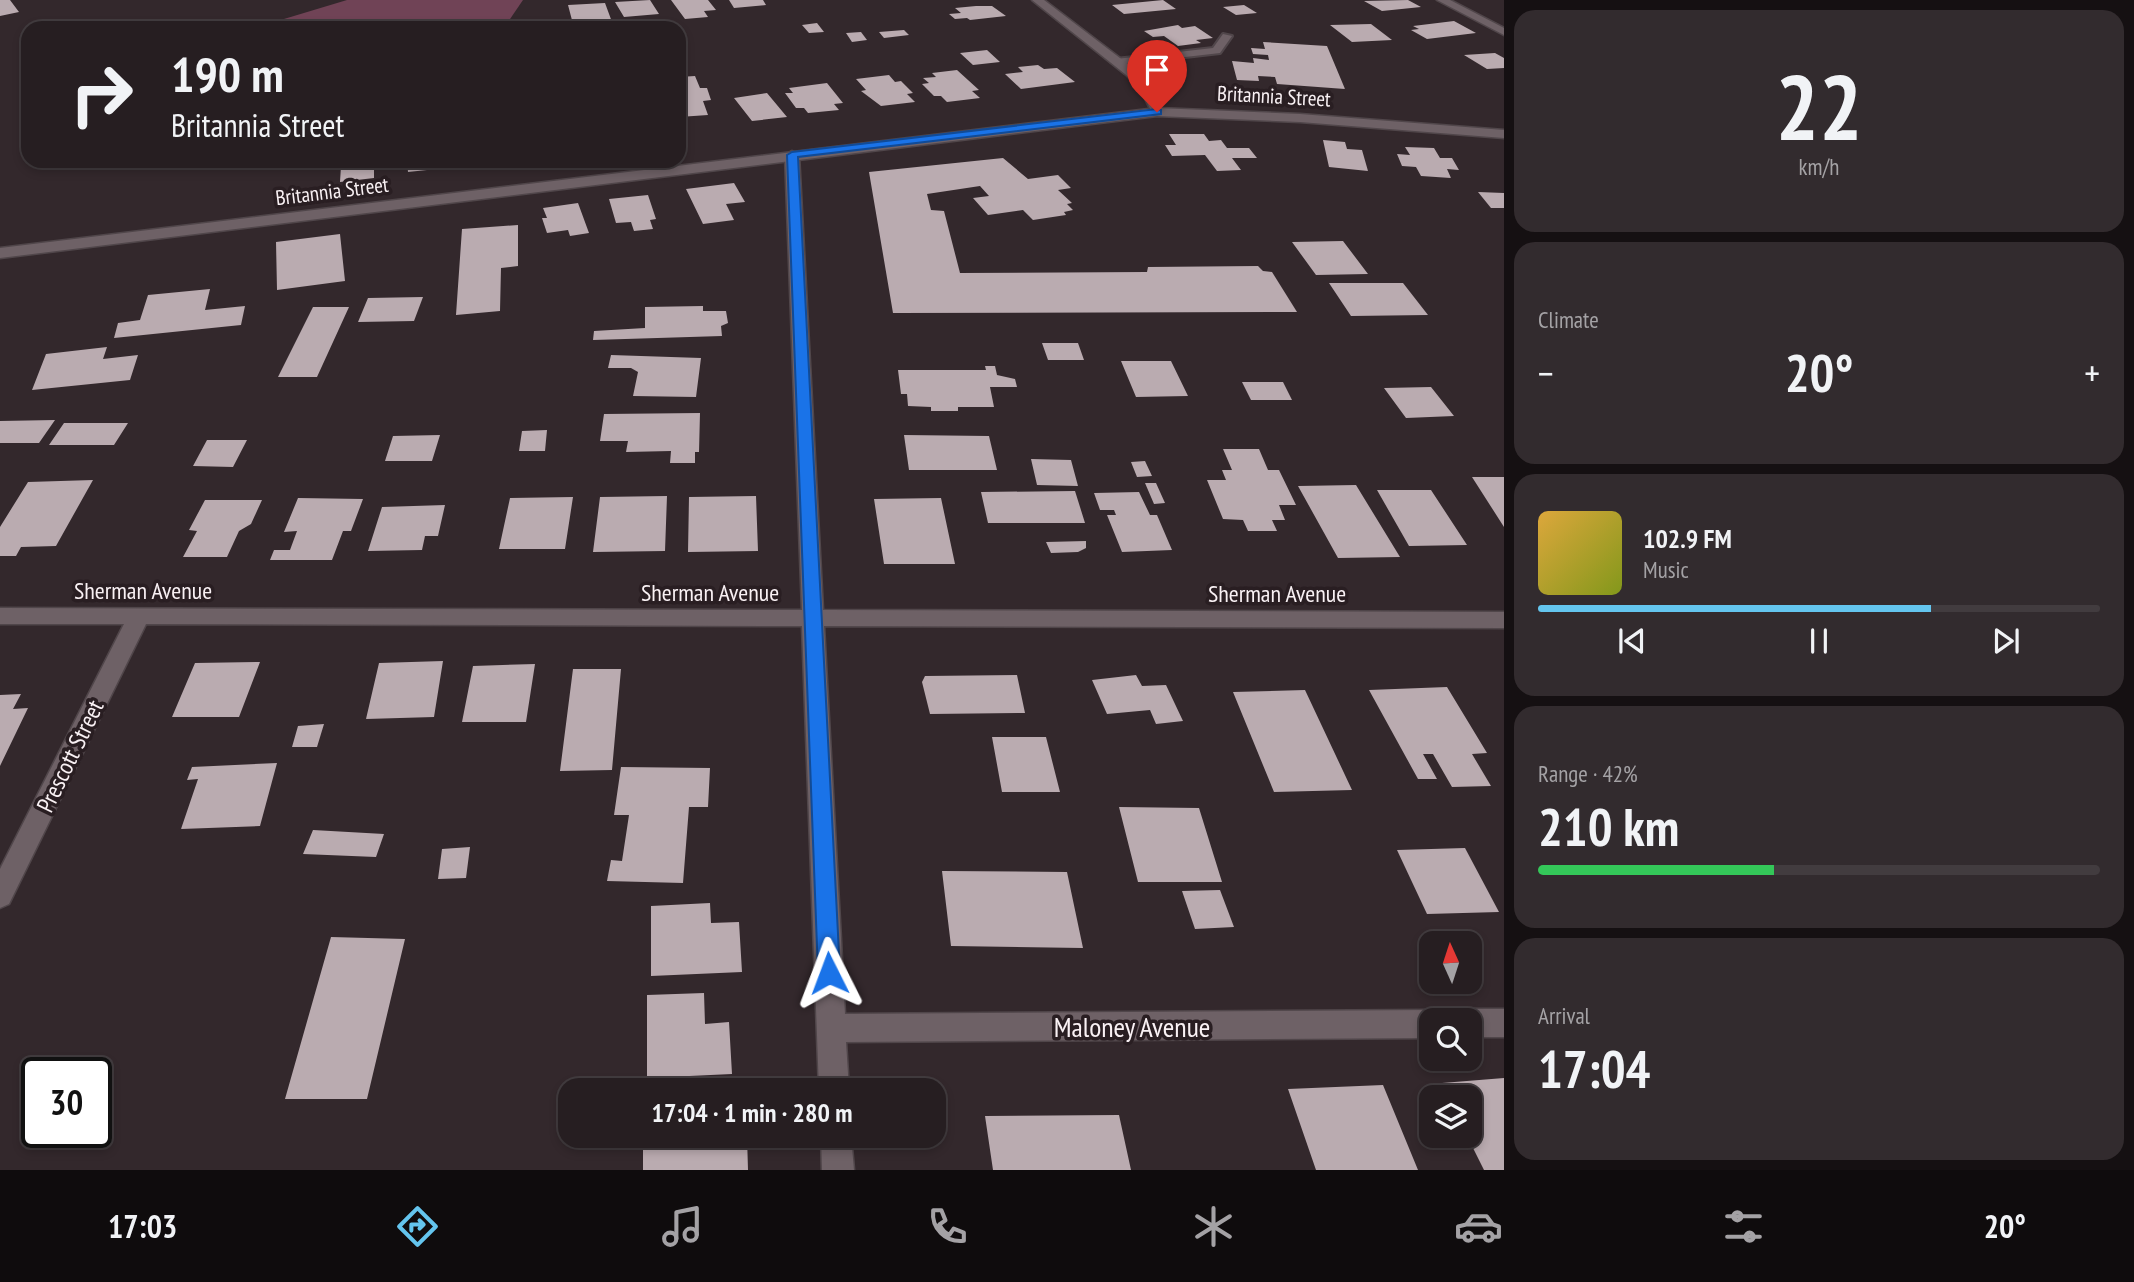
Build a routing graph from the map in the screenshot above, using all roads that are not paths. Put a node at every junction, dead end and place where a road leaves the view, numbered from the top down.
1 (1037, 0) edge
2 (1442, 0) edge
3 (1504, 32) edge
4 (1227, 36) dead end
5 (1116, 62) junction
6 (1157, 112) junction
7 (1504, 134) edge
8 (792, 155) junction
9 (0, 253) edge
10 (0, 616) edge
11 (139, 616) junction
12 (813, 618) junction
13 (1504, 620) edge
14 (0, 895) edge
15 (1482, 1023) edge
16 (1504, 1023) edge
17 (1419, 1024) edge
18 (832, 1028) junction
19 (834, 1078) edge
20 (837, 1148) edge
21 (838, 1170) edge

1 - 5 street
2 - 3 street
4 - 5 lane
5 - 6 street
6 - 7 street, Britannia Street
6 - 8 street, Britannia Street
8 - 9 street, Britannia Street
8 - 12 street
10 - 11 street, Sherman Avenue
11 - 12 street, Sherman Avenue
11 - 14 street, Prescott Street
12 - 13 street, Sherman Avenue
12 - 18 street
15 - 16 street
17 - 18 street, Maloney Avenue
18 - 19 street
20 - 21 street

